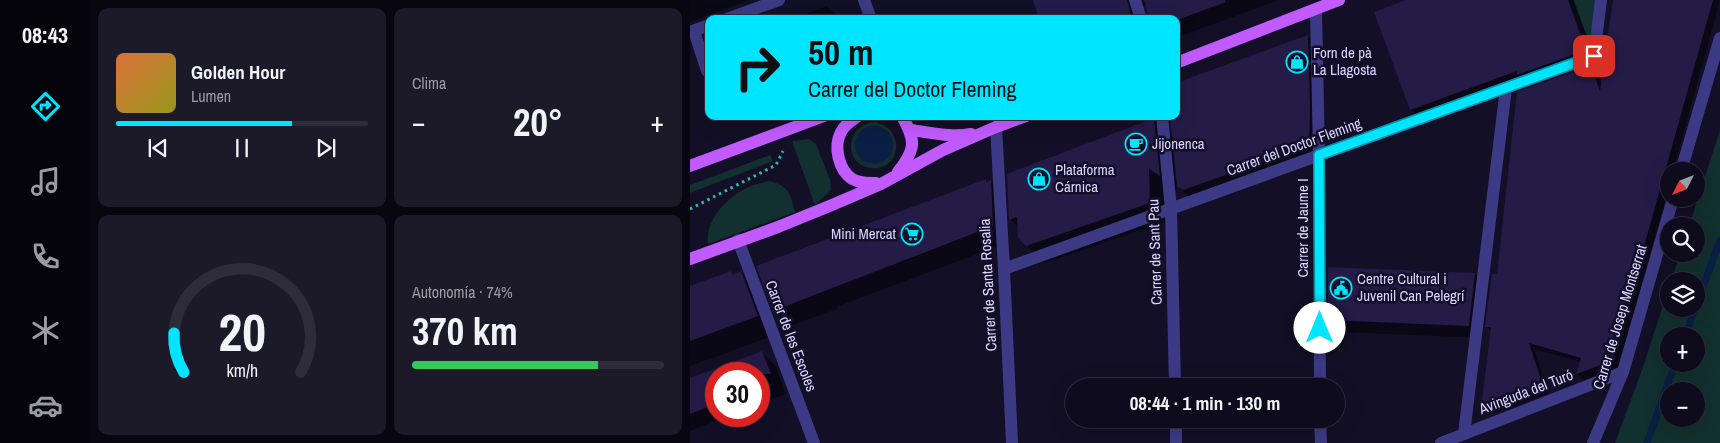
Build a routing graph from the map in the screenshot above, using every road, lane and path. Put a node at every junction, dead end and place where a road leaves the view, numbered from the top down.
1 (779, 0) edge
2 (864, 0) edge
3 (1135, 0) edge
4 (1339, 0) edge
5 (1601, 0) edge
6 (1316, 10) junction
7 (738, 15) edge
8 (870, 15) edge
9 (1140, 15) edge
10 (705, 27) edge
11 (692, 32) edge
12 (1720, 38) edge
13 (1180, 61) edge
14 (705, 66) edge
15 (1506, 88) junction
16 (813, 120) edge
17 (852, 120) edge
18 (904, 120) edge
19 (1015, 120) edge
20 (1162, 120) edge
21 (991, 129) junction
22 (910, 130) junction
23 (777, 133) junction
24 (1319, 155) junction
25 (1684, 162) edge
26 (690, 166) edge
27 (895, 176) junction
28 (880, 184) junction
29 (690, 208) edge
30 (1670, 208) edge
31 (1170, 209) junction
32 (738, 240) junction
33 (690, 259) edge
34 (1004, 269) junction
35 (1623, 372) junction
36 (1175, 378) edge
37 (1320, 378) edge
38 (1176, 428) edge
39 (1320, 428) edge
40 (1464, 434) junction
41 (814, 443) edge
42 (1012, 443) edge
43 (1176, 443) edge
44 (1320, 443) edge
45 (1441, 443) edge
46 (1593, 443) edge

1 - 7 street
2 - 8 street
3 - 9 street
4 - 6 main road
5 - 15 street, Carrer del Doctor Fleming
6 - 13 main road
6 - 24 street, Carrer de Jaume I
10 - 11 street
11 - 14 street
12 - 25 street
15 - 24 street, Carrer del Doctor Fleming
15 - 40 street
16 - 23 main road
17 - 28 main road
18 - 22 main road
19 - 21 main road
20 - 31 street, Carrer de Sant Pau
21 - 22 main road
21 - 27 main road
21 - 34 street, Carrer de Santa Rosalia
22 - 27 main road
23 - 26 main road
23 - 29 path
24 - 31 street, Carrer del Doctor Fleming
24 - 37 street, Carrer de Jaume I
27 - 28 main road
28 - 32 main road
30 - 35 street, Carrer de Josep Montserrat
31 - 34 street, Carrer del Doctor Fleming
31 - 36 street, Carrer de Sant Pau
32 - 33 main road
32 - 41 street, Carrer de les Escoles
34 - 42 street, Carrer de Santa Rosalia
35 - 40 street, Avinguda del Turó
35 - 46 street, Carrer de Josep Montserrat
38 - 43 street
39 - 44 street
40 - 45 street, Avinguda del Turó

